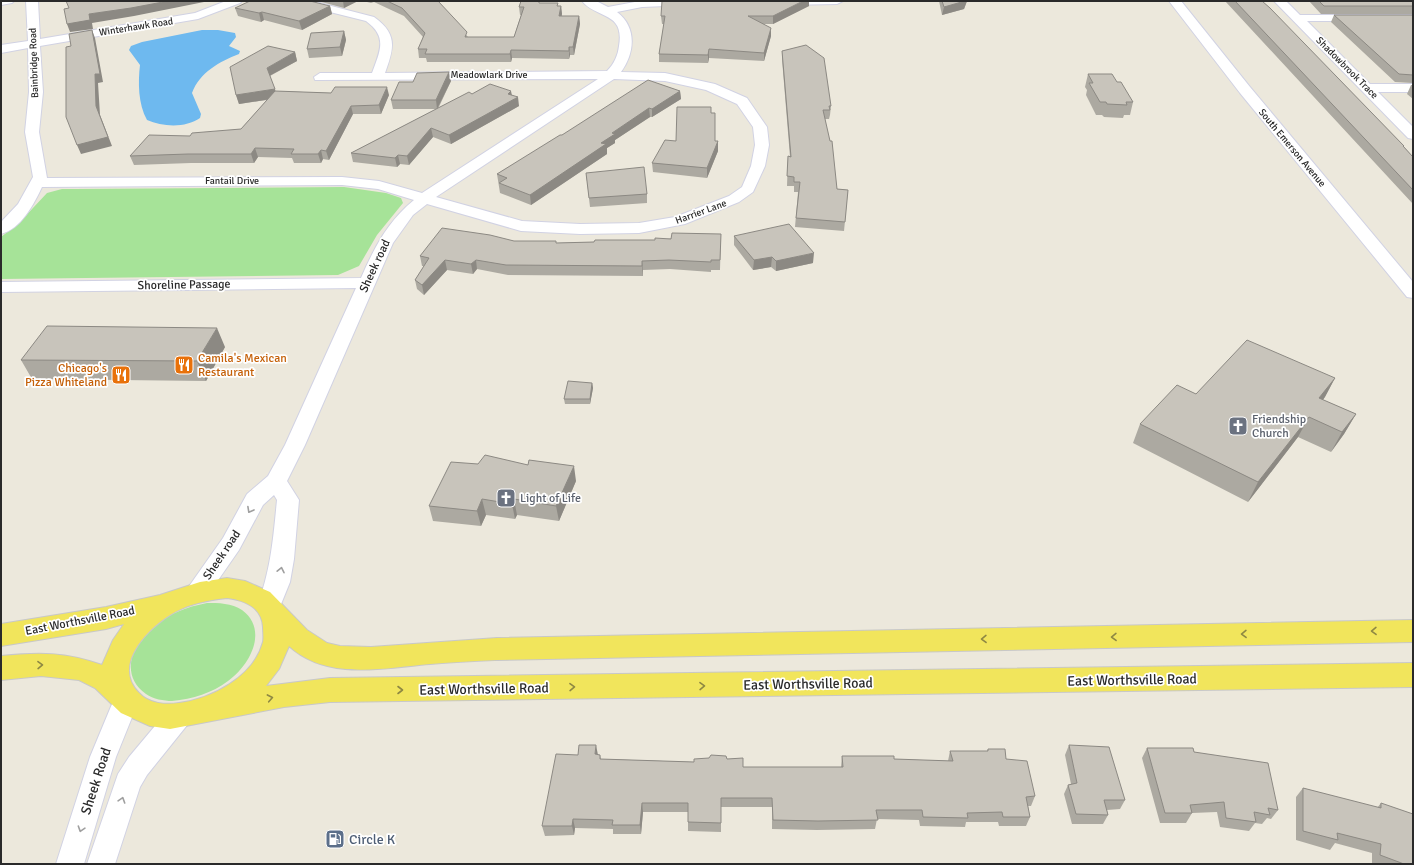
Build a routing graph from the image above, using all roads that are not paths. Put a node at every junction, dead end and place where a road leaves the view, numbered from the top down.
1 (8, 1) edge
2 (32, 1) edge
3 (236, 1) edge
4 (298, 1) edge
5 (588, 1) edge
6 (837, 1) edge
7 (1175, 1) edge
8 (1280, 1) edge
9 (1, 2) edge
10 (704, 2) edge
11 (774, 2) edge
12 (606, 11) junction
13 (1297, 18) junction
14 (1413, 18) edge
15 (34, 44) junction
16 (1, 49) edge
17 (611, 75) junction
18 (320, 76) dead end
19 (377, 76) junction
20 (1366, 88) junction
21 (1413, 88) edge
22 (1413, 135) edge
23 (38, 183) junction
24 (424, 198) junction
25 (1, 229) edge
26 (367, 283) junction
27 (1, 287) edge
28 (1413, 293) edge
29 (276, 481) junction
30 (189, 595) junction
31 (272, 610) junction
32 (1413, 631) edge
33 (1, 635) edge
34 (1, 668) edge
35 (1413, 675) edge
36 (123, 697) junction
37 (205, 710) junction
38 (179, 716) junction
39 (70, 864) edge
40 (101, 864) edge

1 - 9 street
2 - 15 street, Bainbridge Road
3 - 15 street, Winterhawk Road
4 - 19 street
5 - 12 street, Sheek road
6 - 11 street
7 - 28 street, South Emerson Avenue
8 - 13 street, Shadowbrook Trace
10 - 12 street
12 - 17 street, Sheek road
13 - 14 street
13 - 20 street, Shadowbrook Trace
15 - 16 street, Winterhawk Road
15 - 23 street, Bainbridge Road
17 - 19 street, Meadowlark Drive
17 - 24 street, Sheek road
17 - 24 street, Harrier Lane
18 - 19 street, Meadowlark Drive
20 - 21 street
20 - 22 street, Shadowbrook Trace
23 - 24 street, Fantail Drive
23 - 25 street
24 - 26 street, Sheek road
26 - 27 street, Shoreline Passage
26 - 29 street, Sheek road
29 -> 30 street, Sheek road
31 -> 29 street
30 - 31 main road
30 - 33 main road, East Worthsville Road
30 - 36 main road
32 -> 31 main road
31 - 37 main road
34 -> 36 main road
37 -> 35 main road, East Worthsville Road
36 - 38 main road
36 -> 39 street, Sheek Road
37 - 38 main road
40 -> 38 street

